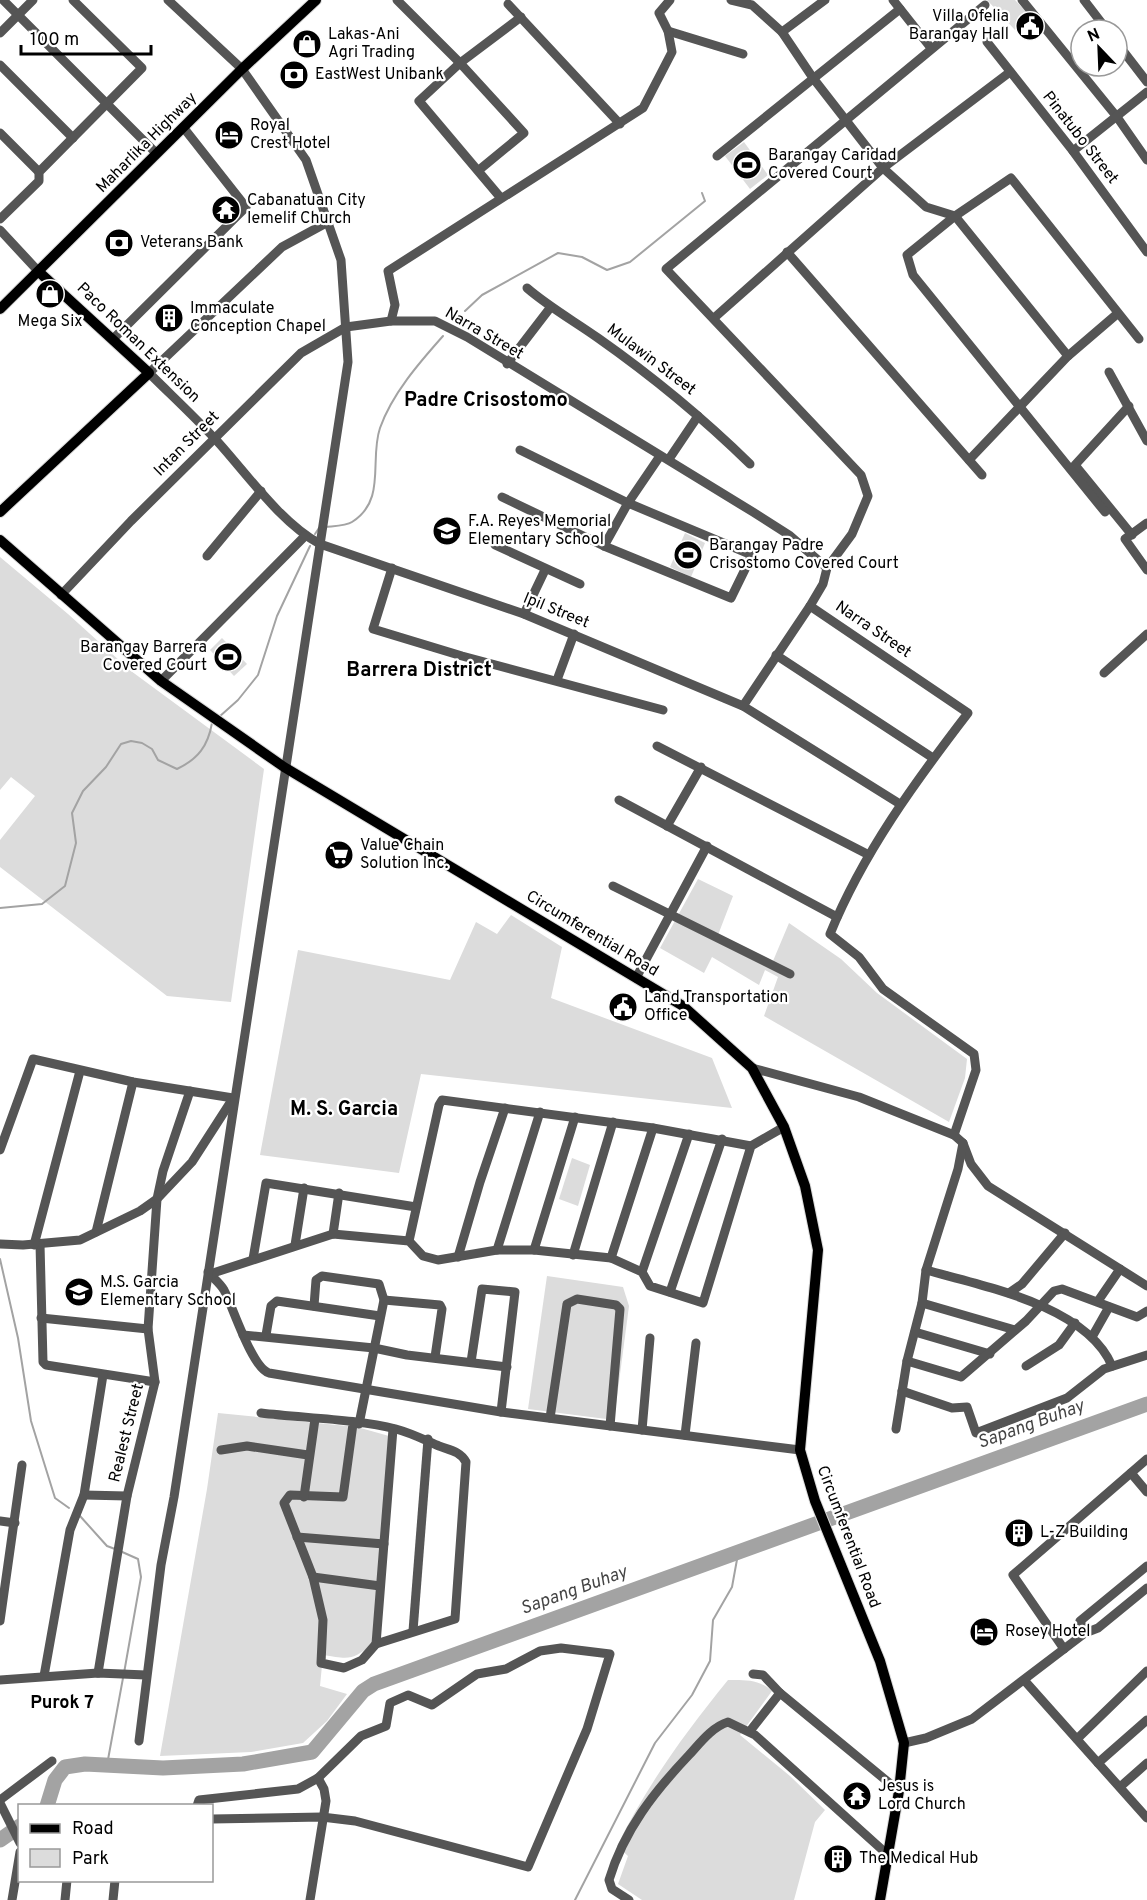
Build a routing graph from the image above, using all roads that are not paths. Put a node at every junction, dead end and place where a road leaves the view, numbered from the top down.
1 (3, 0) edge
2 (33, 0) edge
3 (73, 0) edge
4 (168, 0) edge
5 (316, 0) edge
6 (397, 0) edge
7 (670, 0) edge
8 (731, 0) edge
9 (825, 0) edge
10 (893, 0) edge
11 (1022, 0) edge
12 (1084, 0) edge
13 (508, 4) dead end
14 (985, 5) dead end
15 (900, 9) junction
16 (18, 14) junction
17 (521, 17) junction
18 (1098, 18) edge
19 (668, 31) junction
20 (782, 32) junction
21 (0, 33) edge
22 (987, 42) dead end
23 (931, 48) junction
24 (743, 54) dead end
25 (1129, 59) edge
26 (460, 63) junction
27 (0, 65) edge
28 (242, 69) junction
29 (1010, 72) junction
30 (813, 78) junction
31 (1147, 82) edge
32 (1147, 92) edge
33 (108, 104) junction
34 (1117, 117) junction
35 (846, 118) junction
36 (620, 124) junction
37 (183, 127) junction
38 (0, 133) edge
39 (73, 138) junction
40 (1073, 151) junction
41 (156, 153) junction
42 (717, 156) dead end
43 (1147, 160) edge
44 (883, 168) junction
45 (479, 170) junction
46 (39, 172) junction
47 (501, 197) junction
48 (955, 216) junction
49 (0, 219) edge
50 (328, 222) junction
51 (0, 230) edge
52 (787, 252) junction
53 (1147, 252) edge
54 (39, 272) junction
55 (527, 288) dead end
56 (550, 308) junction
57 (0, 309) edge
58 (1117, 314) junction
59 (714, 318) junction
60 (391, 321) junction
61 (346, 327) junction
62 (114, 338) junction
63 (1139, 339) dead end
64 (1068, 356) junction
65 (507, 364) junction
66 (1109, 372) dead end
67 (149, 373) junction
68 (1129, 406) junction
69 (1020, 408) junction
70 (698, 416) junction
71 (214, 438) junction
72 (1147, 441) edge
73 (520, 450) dead end
74 (664, 458) junction
75 (969, 460) junction
76 (750, 464) dead end
77 (982, 475) dead end
78 (261, 491) junction
79 (502, 496) dead end
80 (628, 502) junction
81 (0, 512) edge
82 (1105, 512) dead end
83 (1147, 523) edge
84 (1132, 535) junction
85 (305, 536) junction
86 (0, 540) edge
87 (320, 544) junction
88 (495, 545) dead end
89 (604, 546) junction
90 (207, 556) dead end
91 (392, 567) junction
92 (826, 568) junction
93 (544, 570) junction
94 (1147, 570) edge
95 (580, 584) dead end
96 (60, 596) junction
97 (810, 606) junction
98 (524, 614) junction
99 (574, 634) junction
100 (1147, 634) edge
101 (776, 655) junction
102 (1104, 673) dead end
103 (557, 680) junction
104 (160, 681) junction
105 (743, 706) junction
106 (663, 710) dead end
107 (657, 746) dead end
108 (933, 759) junction
109 (284, 767) junction
110 (701, 767) junction
111 (619, 800) dead end
112 (900, 804) junction
113 (667, 826) junction
114 (707, 846) junction
115 (869, 855) junction
116 (613, 886) dead end
117 (670, 914) junction
118 (837, 917) junction
119 (790, 974) dead end
120 (636, 978) junction
121 (752, 1068) junction
122 (80, 1071) junction
123 (133, 1082) junction
124 (190, 1091) junction
125 (233, 1098) junction
126 (506, 1108) junction
127 (540, 1112) junction
128 (575, 1117) junction
129 (613, 1122) junction
130 (784, 1127) junction
131 (653, 1128) junction
132 (688, 1134) junction
133 (954, 1135) junction
134 (722, 1139) junction
135 (963, 1143) junction
136 (751, 1146) junction
137 (0, 1149) edge
138 (304, 1188) junction
139 (339, 1193) junction
140 (157, 1199) junction
141 (416, 1207) junction
142 (96, 1232) junction
143 (1065, 1233) junction
144 (333, 1234) junction
145 (409, 1241) junction
146 (0, 1244) edge
147 (37, 1244) junction
148 (295, 1245) junction
149 (497, 1250) junction
150 (534, 1250) junction
151 (573, 1255) junction
152 (458, 1257) junction
153 (610, 1258) junction
154 (253, 1259) junction
155 (1120, 1269) junction
156 (926, 1270) junction
157 (642, 1272) junction
158 (209, 1273) junction
159 (1147, 1286) edge
160 (670, 1293) junction
161 (1009, 1293) junction
162 (384, 1300) junction
163 (1098, 1301) junction
164 (922, 1303) junction
165 (314, 1306) junction
166 (1039, 1306) junction
167 (1109, 1307) junction
168 (1147, 1311) edge
169 (380, 1316) junction
170 (41, 1318) junction
171 (1075, 1323) junction
172 (148, 1329) junction
173 (1016, 1330) junction
174 (915, 1332) junction
175 (243, 1335) junction
176 (266, 1335) junction
177 (1092, 1337) junction
178 (650, 1338) dead end
179 (696, 1343) dead end
180 (374, 1348) junction
181 (990, 1354) junction
182 (1147, 1355) edge
183 (435, 1357) junction
184 (907, 1361) junction
185 (471, 1362) junction
186 (1026, 1366) dead end
187 (1112, 1366) junction
188 (507, 1367) junction
189 (103, 1375) junction
190 (155, 1382) junction
191 (365, 1388) junction
192 (902, 1391) junction
193 (501, 1412) junction
194 (261, 1413) dead end
195 (550, 1418) junction
196 (315, 1419) junction
197 (356, 1424) junction
198 (610, 1426) junction
199 (393, 1429) junction
200 (897, 1429) dead end
201 (642, 1430) junction
202 (685, 1435) junction
203 (428, 1439) junction
204 (220, 1450) dead end
205 (800, 1450) junction
206 (308, 1455) junction
207 (1147, 1459) edge
208 (21, 1465) dead end
209 (1131, 1473) junction
210 (1147, 1492) edge
211 (84, 1495) junction
212 (127, 1496) junction
213 (304, 1497) junction
214 (0, 1521) edge
215 (15, 1523) junction
216 (297, 1537) junction
217 (384, 1544) junction
218 (1147, 1566) edge
219 (313, 1577) junction
220 (380, 1586) junction
221 (1147, 1588) edge
222 (0, 1621) edge
223 (413, 1631) junction
224 (1085, 1633) junction
225 (376, 1644) junction
226 (1064, 1649) junction
227 (1147, 1671) edge
228 (98, 1673) junction
229 (753, 1674) dead end
230 (146, 1675) junction
231 (44, 1676) junction
232 (0, 1680) edge
233 (1024, 1680) junction
234 (780, 1693) junction
235 (1147, 1720) edge
236 (750, 1731) junction
237 (1077, 1739) junction
238 (139, 1741) dead end
239 (904, 1743) junction
240 (52, 1761) dead end
241 (1098, 1762) junction
242 (1147, 1763) edge
243 (318, 1778) junction
244 (1120, 1787) junction
245 (899, 1791) junction
246 (0, 1802) edge
247 (198, 1804) edge
248 (1146, 1814) edge
249 (322, 1817) junction
250 (213, 1819) edge
251 (18, 1838) edge
252 (888, 1855) junction
253 (18, 1864) edge
254 (67, 1882) edge
255 (115, 1882) edge
256 (12, 1900) edge
257 (65, 1900) edge
258 (112, 1900) edge
259 (310, 1900) edge
260 (629, 1900) edge
261 (880, 1900) edge

1 - 16 street
2 - 16 street
3 - 33 street
4 - 28 street
5 - 28 main road, Maharlika Highway
6 - 26 street
7 - 19 street
8 - 20 street
9 - 20 street
10 - 15 street
11 - 34 street
12 - 18 street
13 - 17 street
14 - 23 street
15 - 23 street
15 - 30 street
16 - 21 street
16 - 33 street
17 - 26 street
17 - 36 street
19 - 24 street
19 - 36 street
20 - 30 street
22 - 29 street, Pinatubo Street
23 - 35 street
25 - 31 street
26 - 45 street
26 - 45 street
27 - 39 street
28 - 37 main road, Maharlika Highway
28 - 50 street
29 - 40 street, Pinatubo Street
29 - 44 street
30 - 35 street
30 - 42 street
32 - 34 street
33 - 39 street
33 - 41 street
34 - 40 street
34 - 43 street
35 - 44 street
35 - 59 street
36 - 47 street
37 - 41 main road, Maharlika Highway
37 - 62 street
38 - 46 street
39 - 46 street
40 - 53 street, Pinatubo Street
41 - 54 main road, Maharlika Highway
44 - 48 street
44 - 52 street
45 - 47 street
46 - 49 street
47 - 60 street
48 - 58 street
48 - 64 street
48 - 69 street
50 - 61 street
50 - 67 street
51 - 54 street
52 - 59 street
52 - 75 street
54 - 57 main road, Maharlika Highway
54 - 62 main road, Paco Roman Extension
55 - 56 street, Mulawin Street
56 - 65 street
56 - 70 street, Mulawin Street
58 - 63 street
58 - 64 street
59 - 92 street
60 - 61 street, Narra Street
60 - 65 street, Narra Street
61 - 71 street, Intan Street
61 - 87 street
62 - 67 main road, Paco Roman Extension
64 - 69 street
65 - 74 street, Narra Street
66 - 68 street
67 - 71 street, Paco Roman Extension
67 - 81 main road
68 - 72 street
68 - 84 street
69 - 75 street
69 - 82 street
70 - 74 street
70 - 76 street, Mulawin Street
71 - 78 street, Ipil Street
71 - 96 street, Intan Street
73 - 80 street
74 - 80 street
74 - 92 street, Narra Street
75 - 77 street
78 - 85 street, Ipil Street
78 - 90 street
79 - 89 street
80 - 89 street
80 - 89 street
83 - 84 street
84 - 94 street
85 - 87 street, Ipil Street
85 - 104 street
86 - 96 main road, Circumferential Road
87 - 91 street, Ipil Street
87 - 109 street
88 - 93 street
91 - 98 street, Ipil Street
91 - 103 street
92 - 97 street, Narra Street
93 - 95 street
93 - 98 street
96 - 104 main road, Circumferential Road
97 - 101 street
97 - 108 street, Narra Street
98 - 99 street, Ipil Street
99 - 103 street
99 - 105 street, Ipil Street
100 - 102 street
101 - 105 street
101 - 108 street
103 - 106 street
104 - 109 main road, Circumferential Road
105 - 112 street, Ipil Street
107 - 110 street
108 - 112 street, Narra Street
109 - 120 main road, Circumferential Road
109 - 125 street
110 - 113 street
110 - 115 street
111 - 113 street
112 - 115 street, Narra Street
113 - 114 street
114 - 117 street
114 - 118 street
115 - 118 street, Narra Street
116 - 117 street
117 - 119 street
117 - 120 street
118 - 133 street
120 - 121 main road, Circumferential Road
121 - 130 main road, Circumferential Road
121 - 133 street
122 - 123 street
122 - 137 street
122 - 147 street
123 - 124 street
123 - 142 street
124 - 125 street
124 - 140 street, Realest Street
125 - 140 street
125 - 158 street
126 - 127 street
126 - 141 street
126 - 152 street
127 - 128 street
127 - 149 street
128 - 129 street
128 - 150 street
129 - 131 street
129 - 151 street
130 - 136 street
130 - 205 main road, Circumferential Road
131 - 132 street
131 - 153 street
132 - 134 street
132 - 157 street
133 - 135 street
134 - 136 street
134 - 160 street
135 - 143 street
135 - 156 street
136 - 160 street
138 - 139 street
138 - 148 street
138 - 154 street
139 - 141 street
139 - 144 street
140 - 142 street
140 - 172 street, Realest Street
141 - 145 street
142 - 147 street
143 - 155 street
143 - 161 street
144 - 145 street
144 - 148 street
145 - 152 street
146 - 147 street
147 - 170 street
148 - 154 street
149 - 150 street
149 - 152 street
150 - 151 street
151 - 153 street
153 - 157 street
154 - 158 street
155 - 159 street
155 - 163 street
156 - 161 street
156 - 164 street
157 - 160 street
158 - 175 street
158 - 230 street
161 - 166 street
162 - 165 street
162 - 169 street
162 - 183 street
163 - 166 street
163 - 167 street
164 - 173 street
164 - 174 street
165 - 169 street
165 - 176 street
166 - 171 street
166 - 173 street
167 - 168 street
167 - 177 street
169 - 180 street
170 - 172 street
170 - 189 street
171 - 177 street
171 - 186 street
172 - 190 street, Realest Street
173 - 181 street
174 - 181 street
174 - 184 street
175 - 176 street
175 - 191 street
176 - 180 street
177 - 187 street
178 - 201 street
179 - 202 street
180 - 183 street
180 - 191 street
181 - 184 street
182 - 187 street
183 - 185 street
184 - 192 street
185 - 188 street
185 - 188 street
187 - 192 street
188 - 193 street
189 - 190 street
189 - 211 street
190 - 212 street, Realest Street
191 - 193 street
191 - 197 street
192 - 200 street
193 - 195 street
194 - 196 street
195 - 198 street
195 - 198 street
196 - 197 street
196 - 206 street
197 - 199 street
197 - 213 street
198 - 201 street
199 - 203 street
199 - 217 street
201 - 202 street
202 - 205 street
203 - 223 street
203 - 223 street
204 - 206 street
205 - 239 main road, Circumferential Road
206 - 213 street
207 - 209 street
208 - 215 street
209 - 210 street
209 - 226 street
211 - 212 street
211 - 231 street
212 - 228 street, Realest Street
213 - 216 street
214 - 215 street
215 - 222 street
216 - 217 street
216 - 219 street
217 - 220 street
218 - 224 street
219 - 220 street
219 - 225 street
220 - 225 street
221 - 224 street
223 - 225 street
224 - 226 street
226 - 233 street
227 - 237 street
228 - 230 street
228 - 231 street
229 - 234 street
230 - 238 street
231 - 232 street
233 - 237 street
233 - 239 street
234 - 236 street
234 - 245 street
235 - 241 street
236 - 252 street
236 - 260 street
237 - 241 street
239 - 245 main road, Circumferential Road
240 - 246 street
241 - 244 street
242 - 244 street
243 - 247 street
243 - 249 street
243 - 249 street
244 - 248 street
245 - 252 main road, Circumferential Road
246 - 251 street
249 - 250 street
249 - 259 street
252 - 261 main road, Circumferential Road
253 - 256 street
254 - 257 street
255 - 258 street

